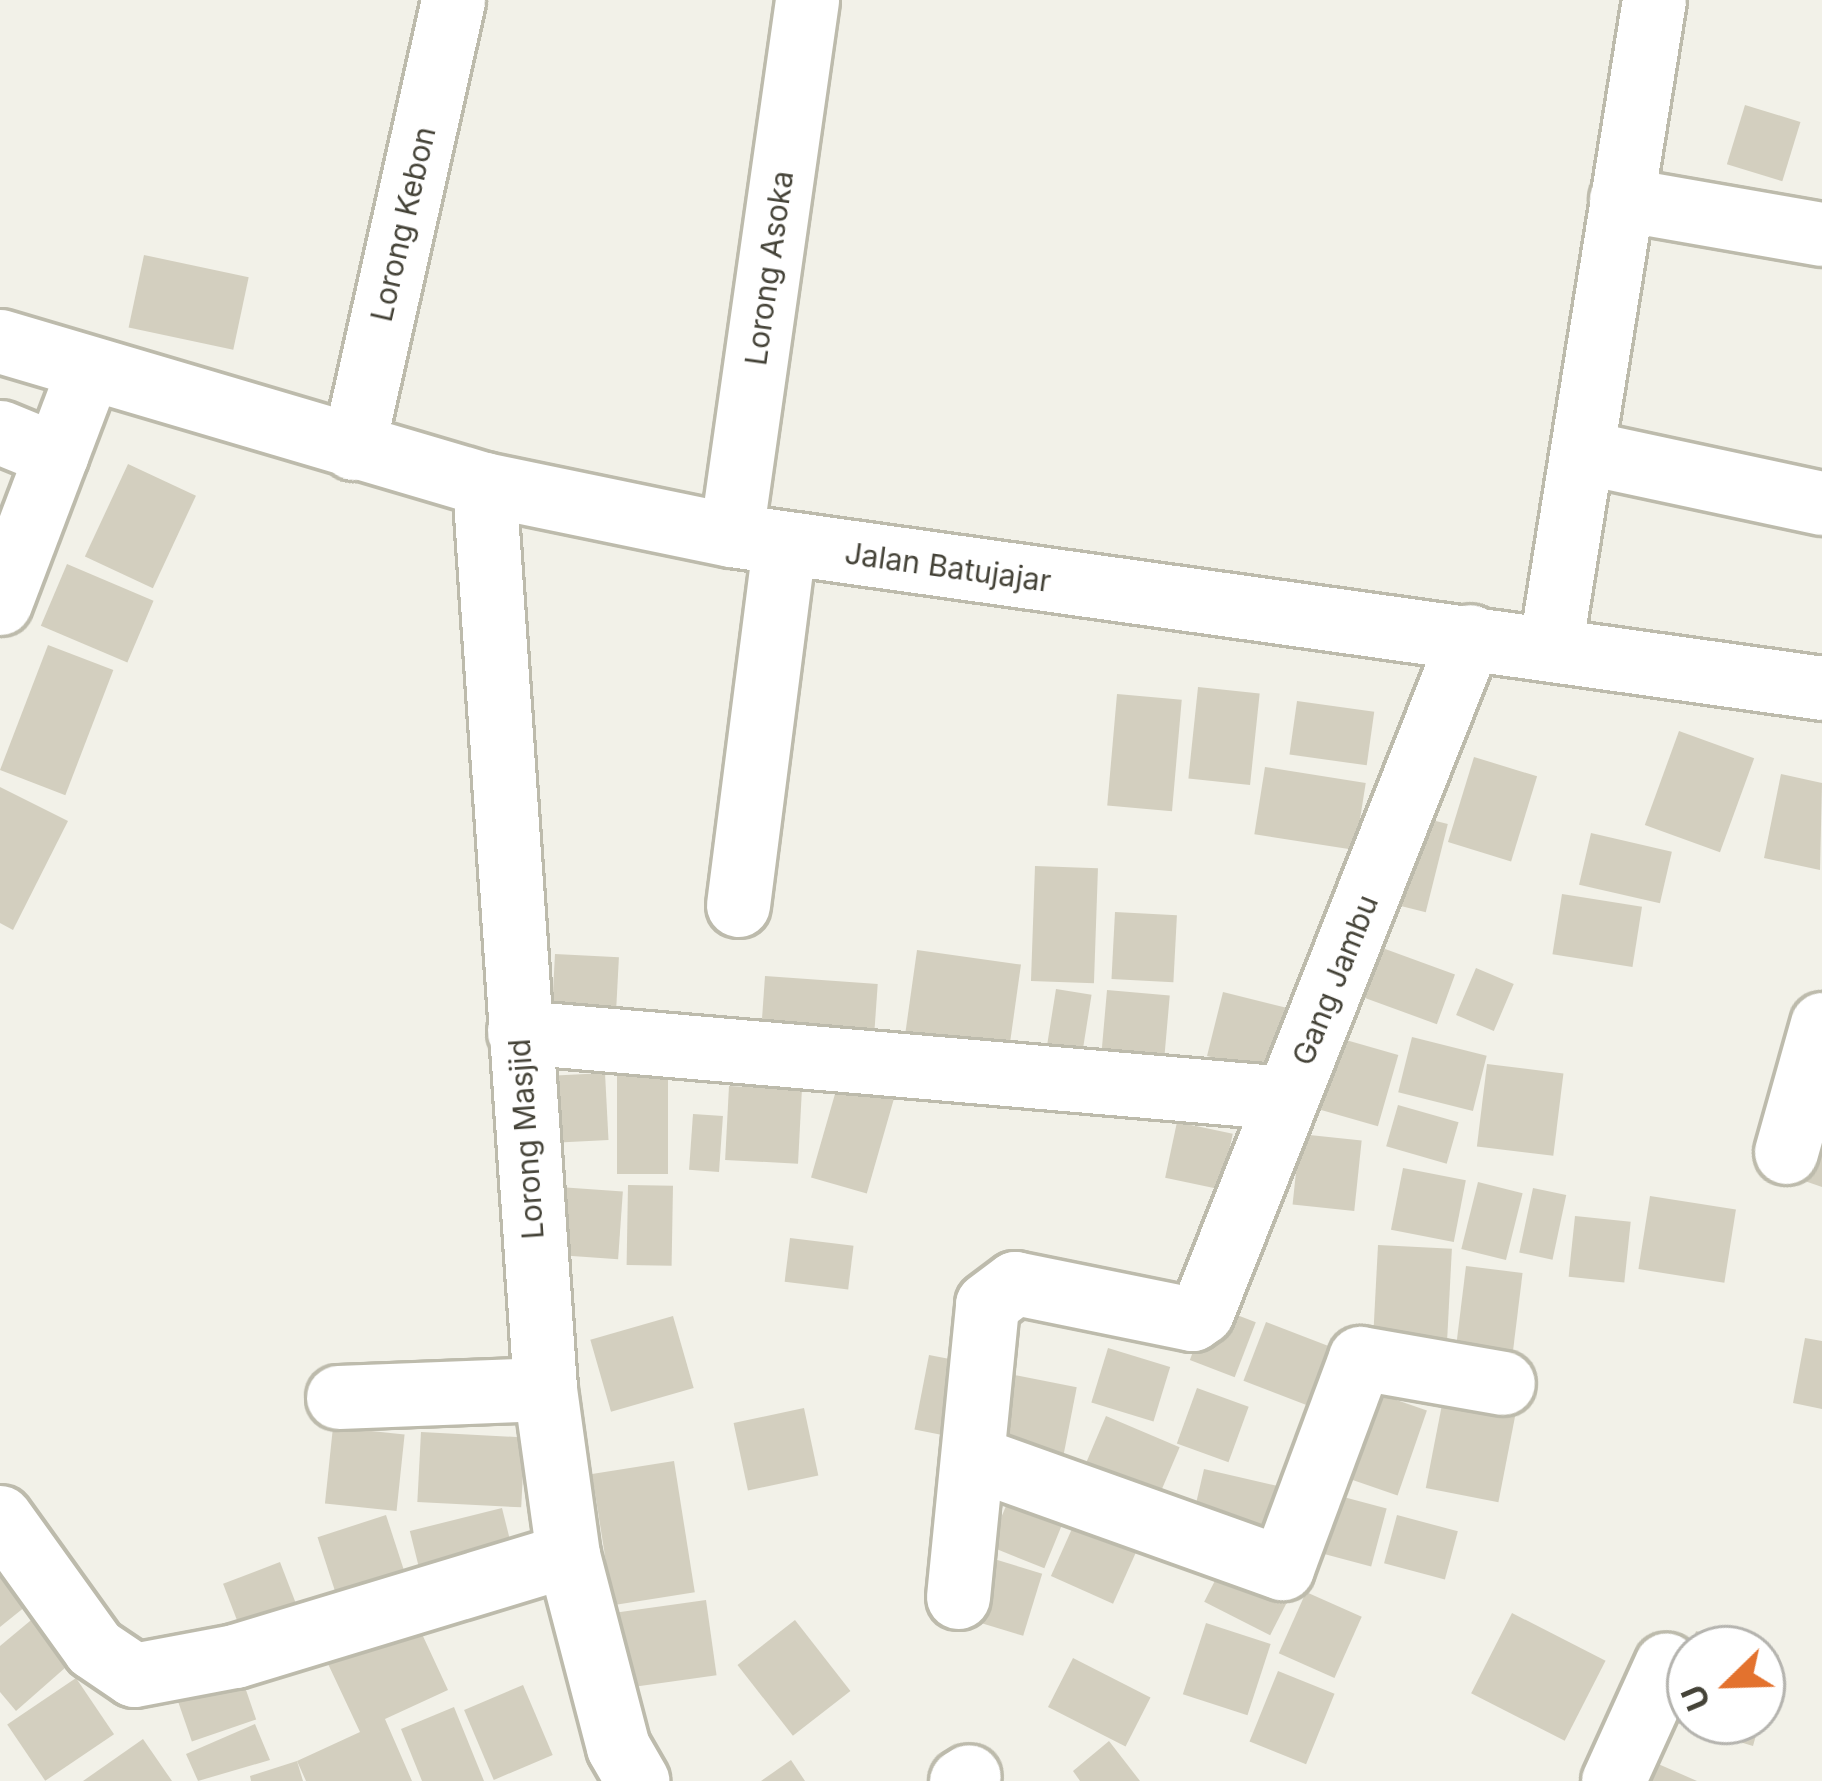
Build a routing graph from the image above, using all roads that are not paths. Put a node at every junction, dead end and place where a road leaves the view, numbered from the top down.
1 (453, 0) edge
2 (807, 0) edge
3 (1654, 0) edge
4 (1621, 200) junction
5 (1822, 234) edge
6 (0, 341) edge
7 (88, 370) junction
8 (28, 443) edge
9 (353, 448) junction
10 (1607, 457) dead end
11 (484, 484) junction
12 (1822, 503) edge
13 (757, 540) junction
14 (0, 603) edge
15 (1470, 636) junction
16 (1550, 649) junction
17 (1822, 688) edge
18 (737, 904) dead end
19 (1822, 1024) edge
20 (519, 1032) junction
21 (1286, 1098) junction
22 (1786, 1152) dead end
23 (1504, 1383) dead end
24 (545, 1389) junction
25 (338, 1397) dead end
26 (977, 1459) junction
27 (0, 1517) edge
28 (568, 1555) junction
29 (958, 1597) dead end
30 (1666, 1664) dead end
31 (638, 1781) edge
32 (1613, 1781) edge

1 - 9 street, Lorong Kebon
2 - 13 street, Lorong Asoka
3 - 4 street
4 - 5 street
4 - 16 street
6 - 7 street, Jalan Batujajar
7 - 8 street
7 - 9 street, Jalan Batujajar
8 - 14 street
9 - 11 street, Jalan Batujajar
10 - 12 street
11 - 13 street, Jalan Batujajar
11 - 20 street, Lorong Masjid
13 - 15 street, Jalan Batujajar
13 - 18 street, Lorong Asoka
15 - 16 street, Jalan Batujajar
15 - 21 street, Gang Jambu
16 - 17 street, Jalan Batujajar
19 - 22 street
20 - 21 street
20 - 24 street, Lorong Masjid
21 - 26 street, Gang Jambu
23 - 26 street
24 - 25 street
24 - 28 street, Lorong Masjid
26 - 29 street
27 - 28 street
28 - 31 street, Lorong Masjid
30 - 32 street

